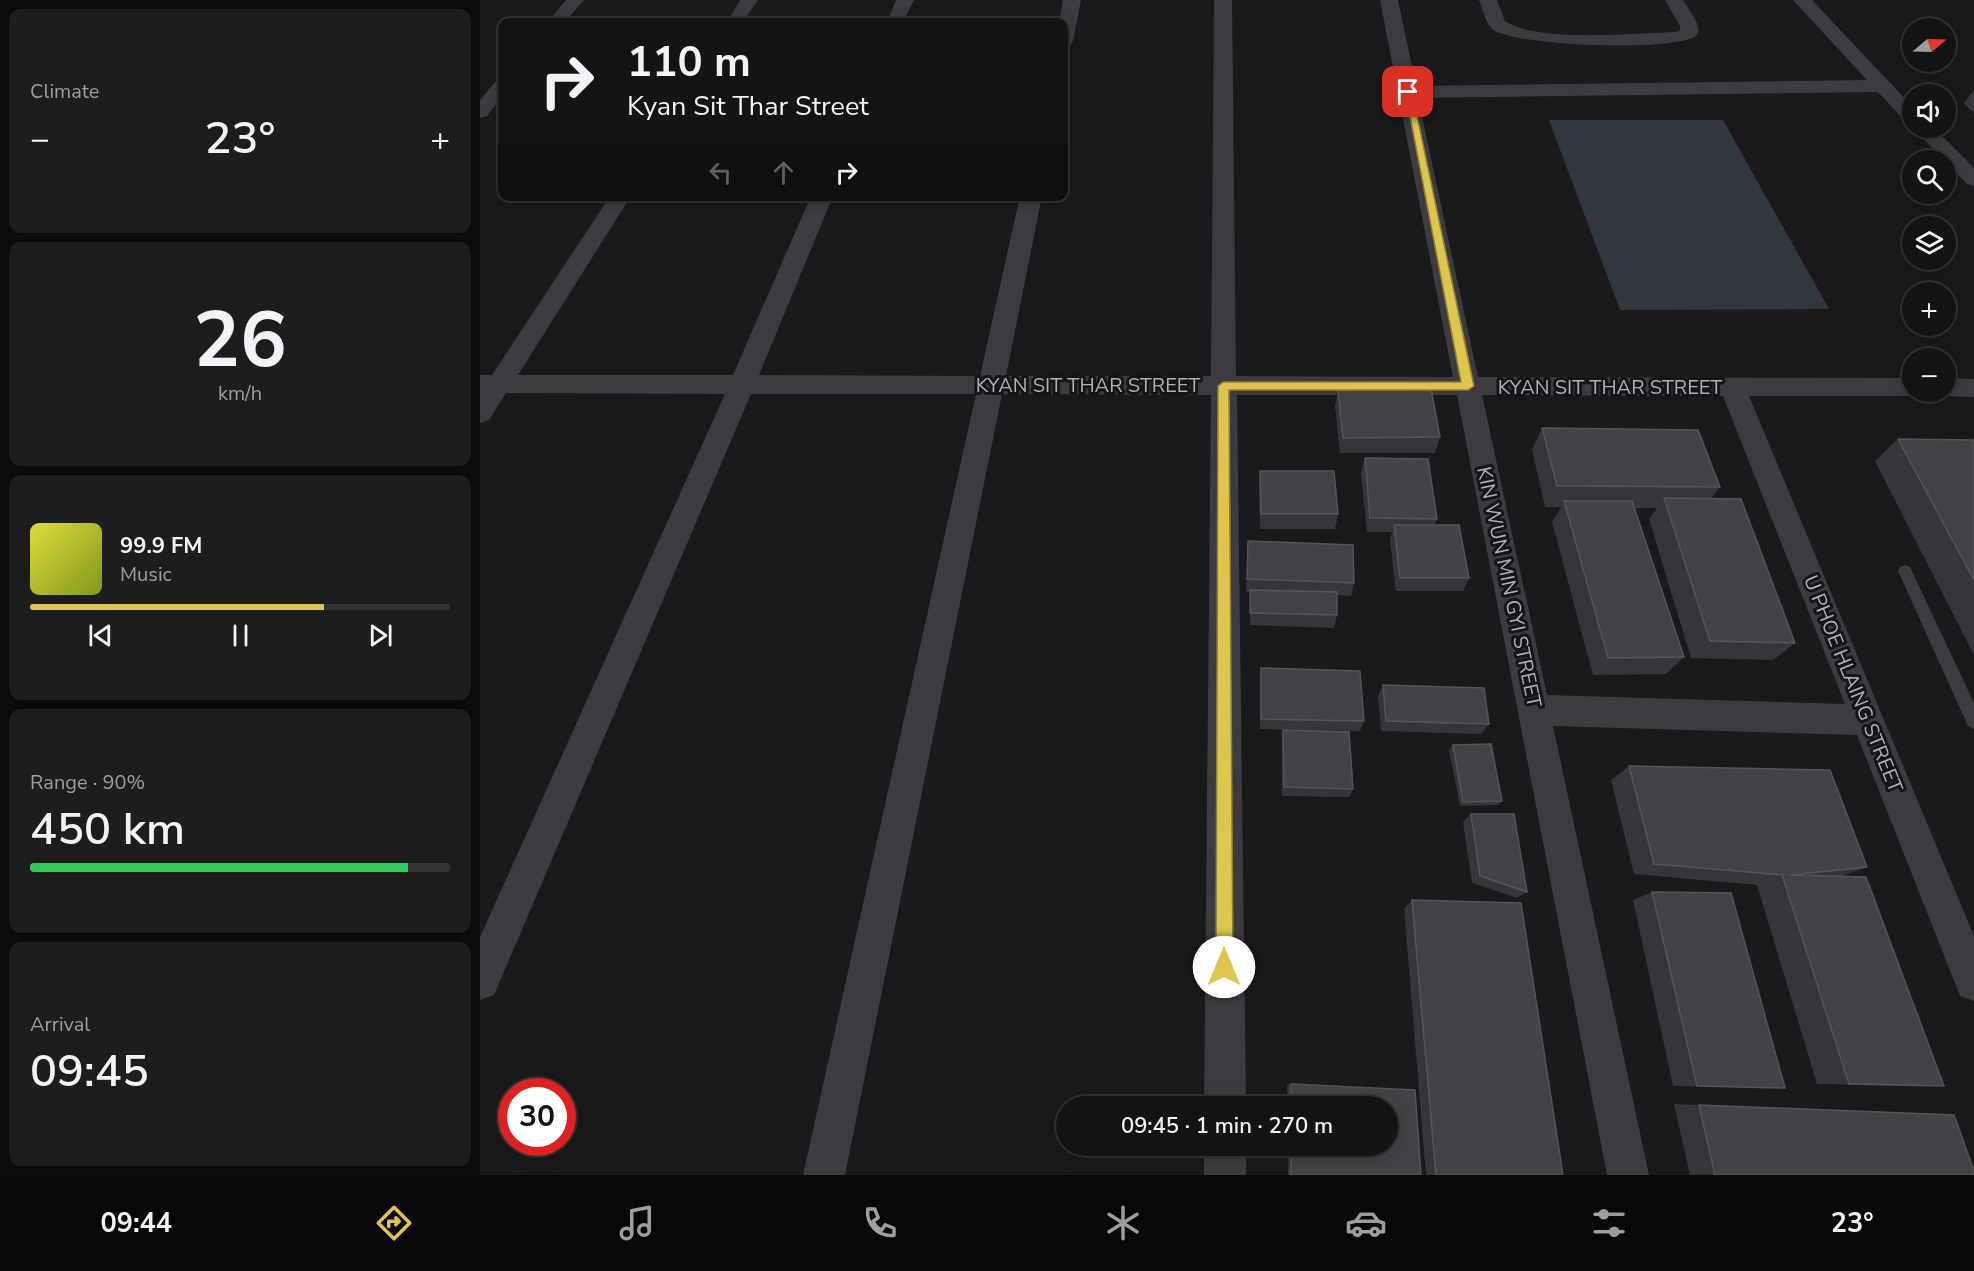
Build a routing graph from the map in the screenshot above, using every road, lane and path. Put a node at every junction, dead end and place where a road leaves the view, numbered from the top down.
1 (575, 0) edge
2 (749, 0) edge
3 (905, 0) edge
4 (1072, 0) edge
5 (1223, 0) edge
6 (1389, 0) edge
7 (1488, 0) edge
8 (1674, 0) edge
9 (1802, 0) edge
10 (559, 18) edge
11 (738, 18) edge
12 (897, 18) edge
13 (1068, 20) edge
14 (1881, 86) junction
15 (498, 91) edge
16 (1408, 92) junction
17 (1902, 107) edge
18 (480, 112) edge
19 (1933, 138) edge
20 (1974, 180) edge
21 (617, 201) edge
22 (820, 201) edge
23 (1030, 201) edge
24 (489, 384) edge
25 (742, 385) junction
26 (991, 385) junction
27 (1223, 386) junction
28 (1468, 386) junction
29 (1732, 387) junction
30 (1902, 387) edge
31 (1956, 387) edge
32 (1974, 387) edge
33 (480, 413) edge
34 (1905, 571) dead end
35 (1534, 710) junction
36 (1868, 720) junction
37 (1974, 721) edge
38 (480, 981) edge
39 (1974, 982) edge
40 (1225, 1096) edge
41 (1225, 1156) edge
42 (824, 1175) edge
43 (1225, 1175) edge
44 (1628, 1175) edge

1 - 10 street
2 - 11 street
3 - 12 street
4 - 13 street
5 - 27 street
6 - 16 street, KIN WUN MIN GYI STREET
7 - 8 street
9 - 14 street
14 - 16 street
14 - 17 street
15 - 18 street
16 - 28 street, KIN WUN MIN GYI STREET
19 - 20 street
21 - 24 street
22 - 25 street
23 - 26 street
24 - 25 street, KYAN SIT THAR STREET
24 - 33 street
25 - 26 street, KYAN SIT THAR STREET
25 - 38 street
26 - 27 street, KYAN SIT THAR STREET
26 - 42 street
27 - 28 street, KYAN SIT THAR STREET
27 - 40 street
28 - 29 street, KYAN SIT THAR STREET
28 - 35 street, KIN WUN MIN GYI STREET
29 - 30 street, KYAN SIT THAR STREET
29 - 36 street, U PHOE HLAING STREET
31 - 32 street
34 - 37 lane
35 - 36 street
35 - 44 street, KIN WUN MIN GYI STREET
36 - 39 street, U PHOE HLAING STREET
41 - 43 street

